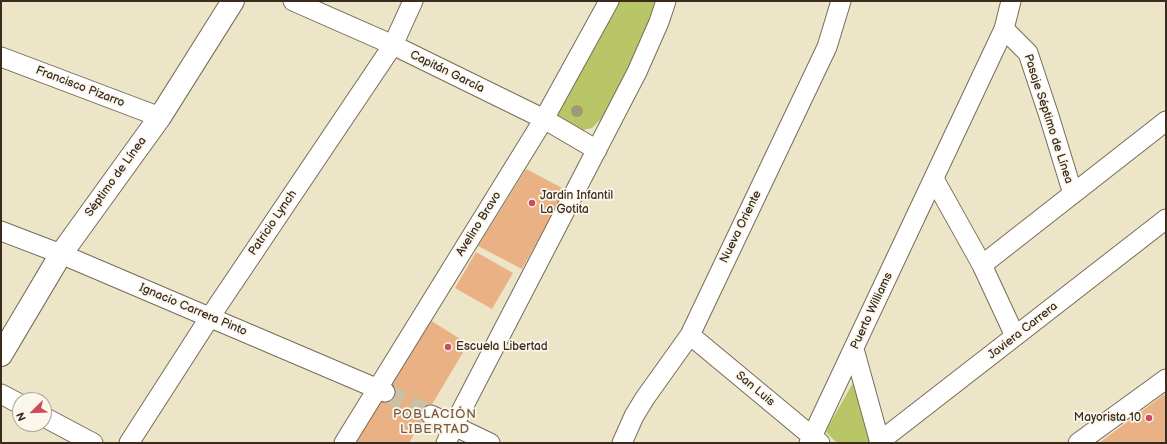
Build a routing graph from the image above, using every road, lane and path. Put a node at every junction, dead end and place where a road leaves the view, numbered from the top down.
1 (233, 1) edge
2 (293, 1) edge
3 (413, 1) edge
4 (609, 1) edge
5 (666, 1) edge
6 (842, 1) edge
7 (1011, 1) edge
8 (1004, 29) junction
9 (393, 45) junction
10 (1, 57) edge
11 (160, 117) junction
12 (544, 119) junction
13 (1166, 120) edge
14 (597, 150) junction
15 (934, 179) junction
16 (1073, 194) junction
17 (1166, 219) edge
18 (1, 231) edge
19 (61, 254) junction
20 (982, 265) junction
21 (210, 317) junction
22 (690, 335) junction
23 (1015, 336) junction
24 (854, 349) junction
25 (1, 355) edge
26 (1166, 379) edge
27 (381, 390) junction
28 (1, 394) edge
29 (12, 400) edge
30 (431, 415) tunnel mouth
31 (52, 421) edge
32 (454, 426) junction
33 (814, 441) edge
34 (879, 442) edge
35 (93, 443) edge
36 (129, 443) edge
37 (344, 443) edge
38 (446, 443) edge
39 (490, 443) edge
40 (622, 443) edge
41 (1078, 443) edge

1 - 11 street, Séptimo de Línea
2 - 9 street, Capitán García
3 - 9 street, Patricio Lynch
4 - 12 street, Avelino Bravo
5 - 14 street
6 - 22 street, Nueva Oriente
7 - 8 street, Puerto Williams
8 - 15 street, Puerto Williams
8 - 16 street, Pasaje Séptimo de Línea
9 - 12 street, Capitán García
9 - 21 street, Patricio Lynch
10 - 11 street, Francisco Pizarro
11 - 19 street, Séptimo de Línea
12 - 14 street, Capitán García
12 - 27 street, Avelino Bravo
13 - 16 street
14 - 32 street
15 - 20 street
15 - 24 street, Puerto Williams
16 - 20 street
17 - 23 street, Javiera Carrera
18 - 19 street, Ignacio Carrera Pinto
19 - 21 street, Ignacio Carrera Pinto
19 - 25 street, Séptimo de Línea
20 - 23 street
21 - 27 street, Ignacio Carrera Pinto
21 - 36 street, Patricio Lynch
22 - 33 street, San Luis
22 - 40 street, Nueva Oriente
23 - 34 street, Javiera Carrera
24 - 33 street, Puerto Williams
24 - 34 street
26 - 41 street
27 - 37 street, Avelino Bravo
28 - 29 street
30 - 32 street
31 - 35 street
32 - 38 street
32 - 39 street

